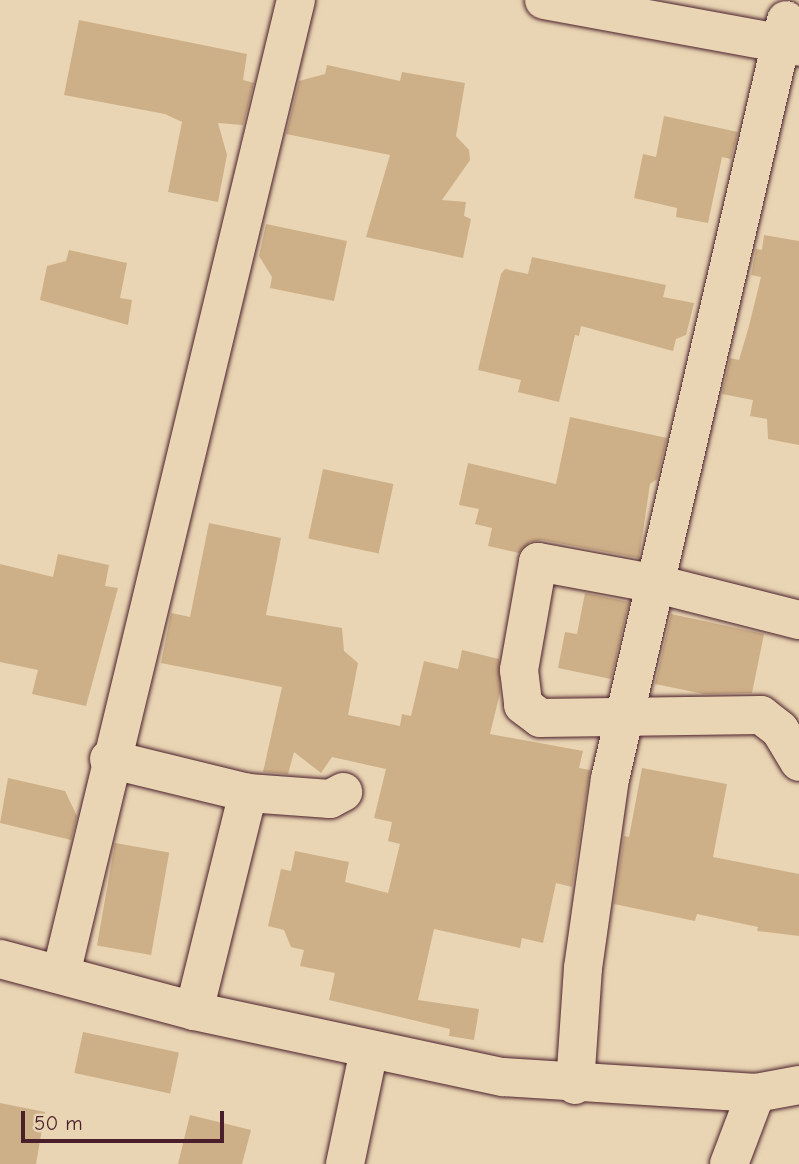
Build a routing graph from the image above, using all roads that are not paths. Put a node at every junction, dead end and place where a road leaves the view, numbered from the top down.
1 (296, 0) edge
2 (544, 0) edge
3 (672, 0) edge
4 (791, 33) edge
5 (657, 584) junction
6 (799, 620) edge
7 (623, 716) junction
8 (109, 759) junction
9 (799, 762) edge
10 (343, 792) dead end
11 (248, 793) junction
12 (0, 959) edge
13 (61, 974) junction
14 (194, 1011) junction
15 (369, 1050) junction
16 (575, 1085) junction
17 (799, 1085) edge
18 (756, 1093) junction
19 (345, 1164) edge
20 (729, 1164) edge

1 - 8 street
2 - 4 street
3 - 4 street
4 - 5 street
5 - 6 street
5 - 7 street
5 - 7 street
7 - 9 street
7 - 16 street
8 - 11 street
8 - 13 street
10 - 11 street
11 - 14 street
12 - 13 street
13 - 14 street
14 - 15 street
15 - 16 street
15 - 19 street
16 - 18 street
17 - 18 street
18 - 20 street

